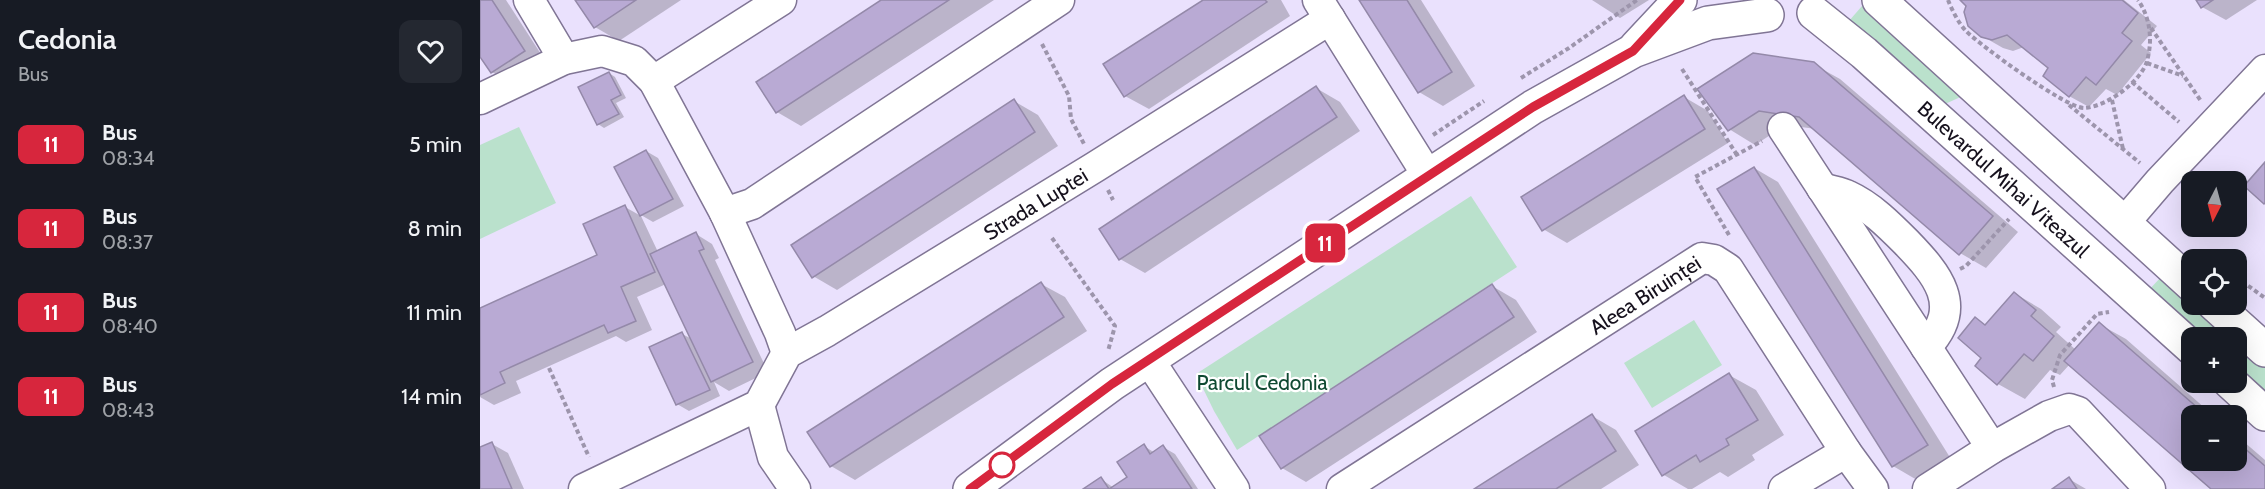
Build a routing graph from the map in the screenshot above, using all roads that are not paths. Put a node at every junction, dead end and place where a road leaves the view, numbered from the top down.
1 (528, 0) edge
2 (781, 0) edge
3 (1059, 0) edge
4 (1680, 0) edge
5 (1879, 0) edge
6 (1825, 6) edge
7 (1754, 7) edge
8 (1324, 9) edge
9 (1633, 51) junction
10 (564, 59) junction
11 (2265, 70) edge
12 (654, 81) junction
13 (480, 99) edge
14 (1783, 128) road end
15 (1428, 176) junction
16 (1822, 188) junction
17 (724, 213) junction
18 (2124, 223) junction
19 (2181, 275) edge
20 (2226, 315) edge
21 (2181, 338) edge
22 (1926, 347) junction
23 (2265, 350) edge
24 (787, 353) junction
25 (1149, 360) junction
26 (2242, 393) edge
27 (759, 405) junction
28 (2265, 414) edge
29 (1992, 448) junction
30 (1846, 453) junction
31 (588, 477) edge
32 (795, 489) edge
33 (970, 489) edge
34 (1234, 489) edge
35 (1342, 489) edge
36 (1784, 489) edge
37 (1873, 489) edge
38 (1928, 489) edge
39 (2150, 489) edge

1 - 10 street
2 - 12 street
3 - 17 street
4 - 9 main road
5 - 18 main road
6 - 7 main road
6 - 21 main road, Bulevardul Mihai Viteazul
7 - 9 main road
8 - 15 street
8 - 24 street, Strada Luptei
9 - 15 main road
10 - 12 street
10 - 13 street
11 - 18 street
12 - 17 street
14 - 16 street
15 - 25 main road
16 - 22 street
16 - 22 street
17 - 24 street
18 - 19 main road
20 - 23 main road
22 - 29 street
24 - 27 street
25 - 33 main road
25 - 34 street
26 - 28 main road
27 - 31 street
27 - 32 street
29 - 38 street
29 - 39 street
30 - 35 street, Aleea Biruinței
30 - 36 street
30 - 37 street, Aleea Biruinței

